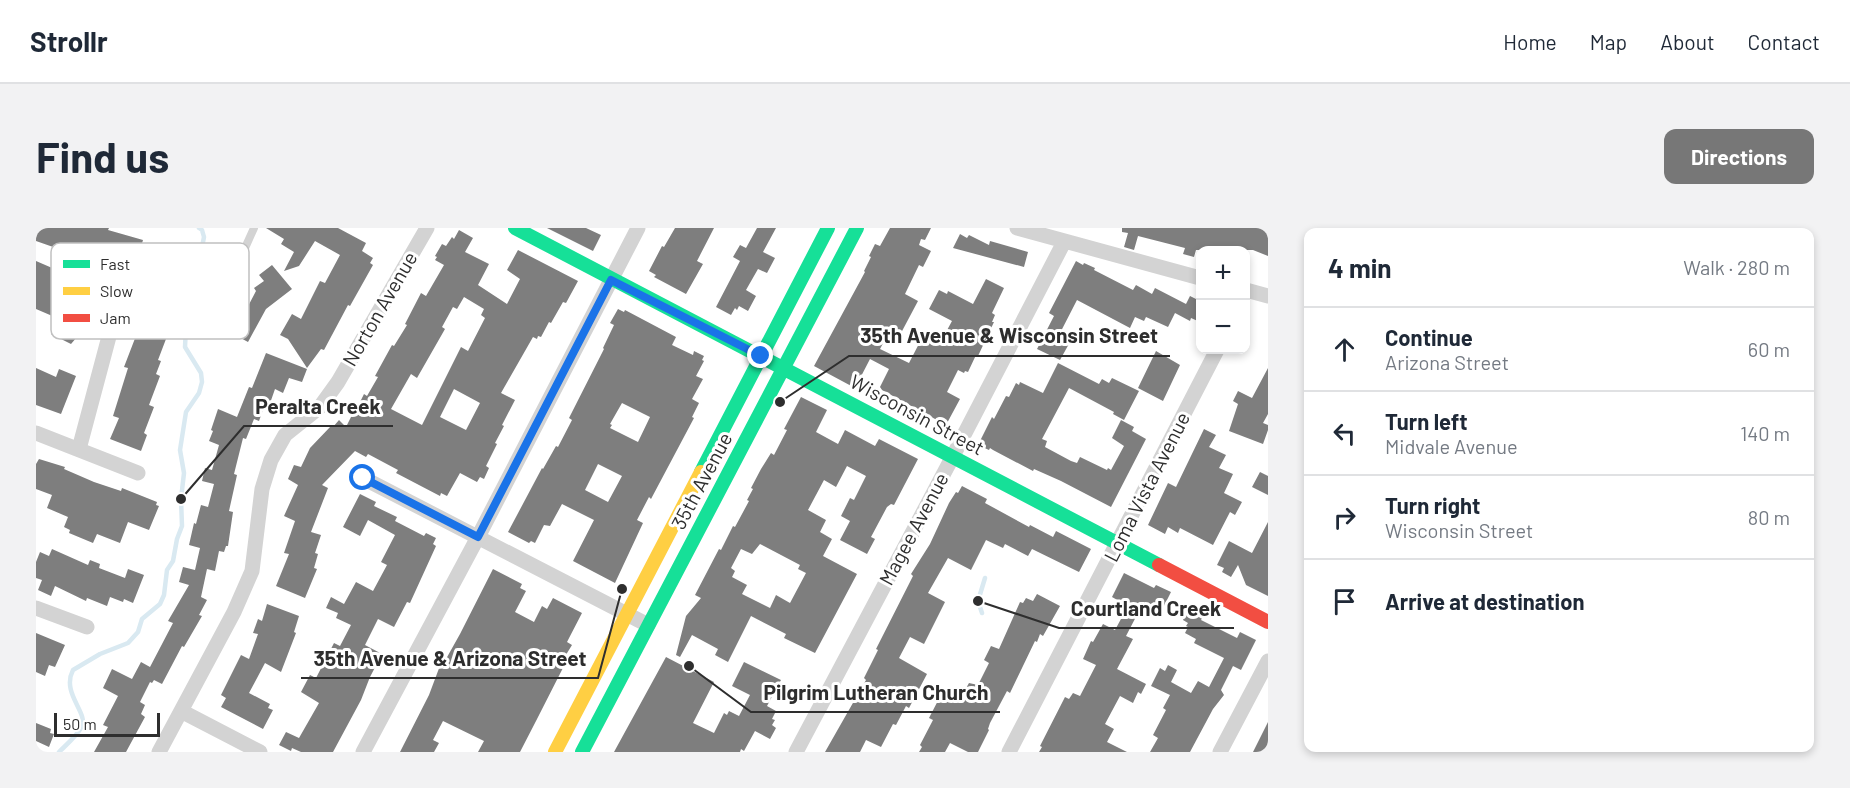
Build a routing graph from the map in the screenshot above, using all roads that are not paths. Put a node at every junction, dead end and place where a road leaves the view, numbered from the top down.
1 (254, 228) edge
2 (427, 228) edge
3 (515, 228) edge
4 (638, 228) edge
5 (828, 228) edge
6 (857, 228) edge
7 (1017, 228) edge
8 (1064, 242) junction
9 (247, 243) edge
10 (1196, 277) edge
11 (611, 280) junction
12 (1250, 293) edge
13 (1268, 296) edge
14 (108, 339) edge
15 (1215, 354) edge
16 (761, 356) junction
17 (784, 368) junction
18 (36, 432) edge
19 (79, 449) junction
20 (953, 456) junction
21 (138, 473) dead end
22 (363, 478) dead end
23 (478, 537) junction
24 (1118, 543) junction
25 (36, 608) edge
26 (626, 614) junction
27 (1268, 622) edge
28 (648, 625) junction
29 (87, 627) dead end
30 (1268, 661) edge
31 (181, 711) junction
32 (557, 747) edge
33 (159, 752) edge
34 (260, 752) edge
35 (363, 752) edge
36 (580, 752) edge
37 (796, 752) edge
38 (1009, 752) edge
39 (1220, 752) edge

1 - 9 lane
2 - 31 street, Norton Avenue
3 - 11 main road, Wisconsin Street
4 - 11 street
5 - 16 main road, 35th Avenue
6 - 17 main road, 35th Avenue
7 - 8 street
8 - 10 street
8 - 20 street, Magee Avenue
11 - 16 main road, Wisconsin Street
11 - 23 street
12 - 13 street
14 - 19 street
15 - 24 street, Loma Vista Avenue
16 - 17 main road, Wisconsin Street
16 - 26 main road, 35th Avenue
17 - 20 main road, Wisconsin Street
17 - 28 main road, 35th Avenue
18 - 19 street
19 - 21 street
20 - 24 main road, Wisconsin Street
20 - 37 street, Magee Avenue
22 - 23 street
23 - 26 street
23 - 35 street
24 - 27 main road, Wisconsin Street
24 - 38 street, Loma Vista Avenue
25 - 29 street
26 - 28 street
26 - 32 main road, 35th Avenue
28 - 36 main road, 35th Avenue
30 - 39 street
31 - 33 street, Norton Avenue
31 - 34 street
32 - 36 street

